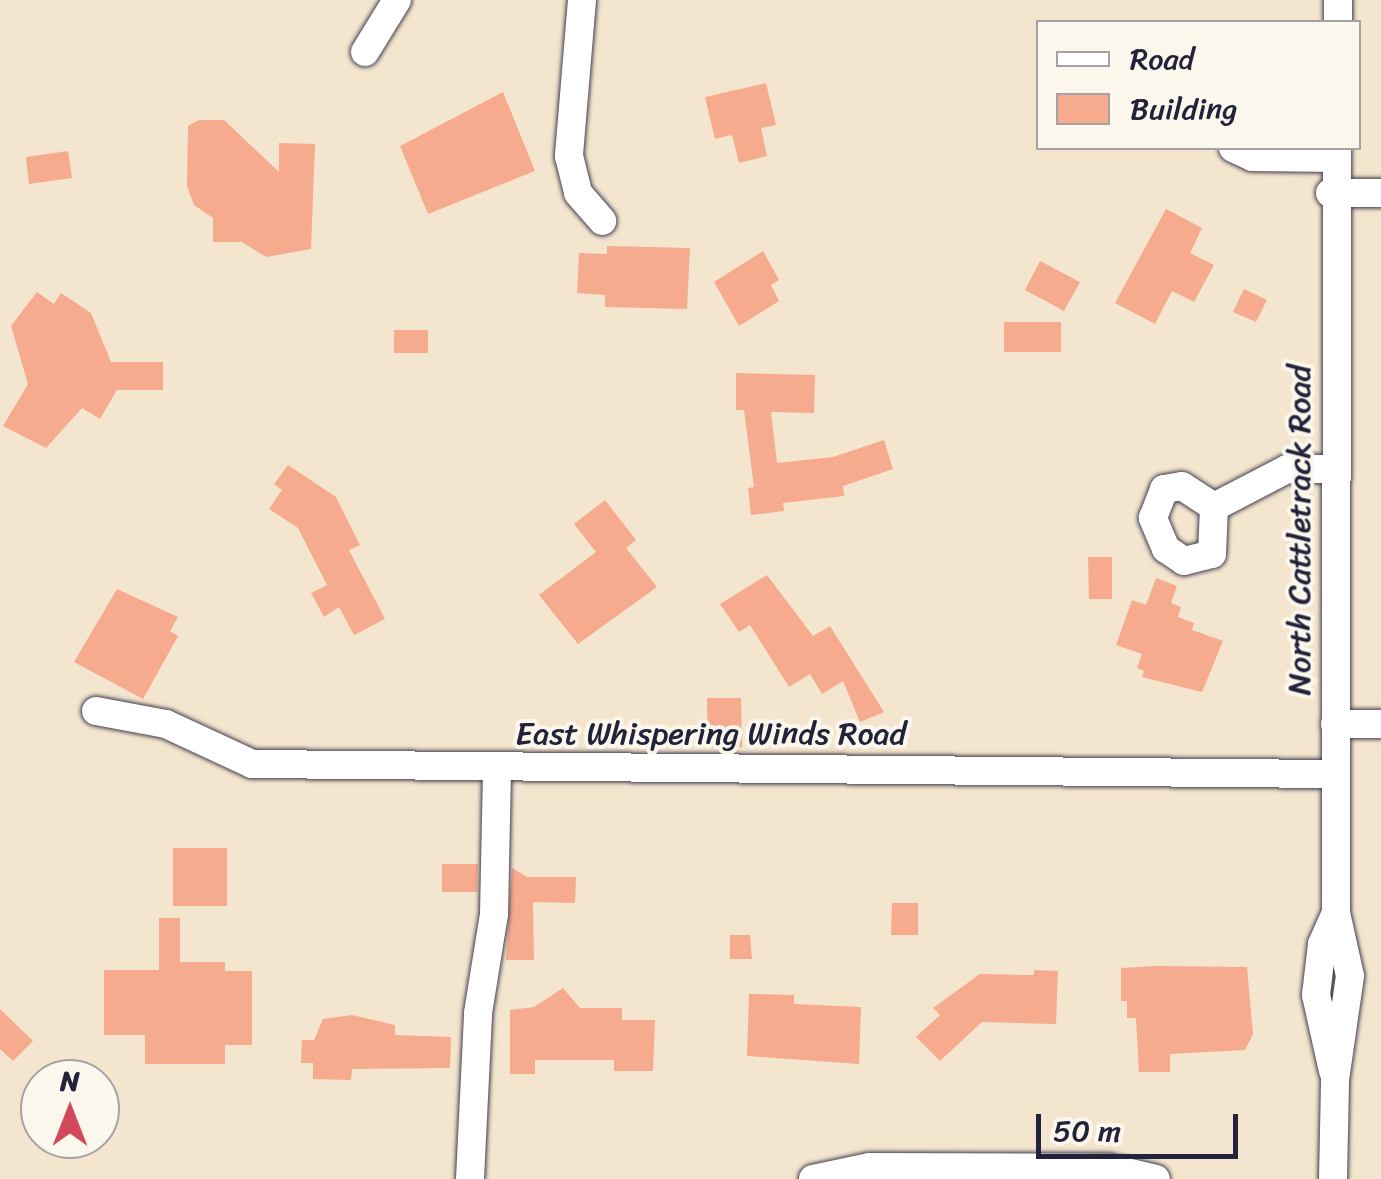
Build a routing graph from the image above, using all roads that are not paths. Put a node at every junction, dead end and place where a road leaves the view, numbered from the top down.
1 (397, 0) edge
2 (582, 0) edge
3 (366, 52) dead end
4 (1238, 150) edge
5 (1337, 152) edge
6 (1334, 192) junction
7 (1381, 194) edge
8 (602, 221) dead end
9 (1334, 469) junction
10 (1214, 507) dead end
11 (96, 712) dead end
12 (1335, 724) junction
13 (1381, 724) edge
14 (498, 768) junction
15 (1336, 774) junction
16 (470, 1179) edge
17 (813, 1179) edge
18 (1156, 1179) edge
19 (1333, 1179) edge

1 - 3 street
2 - 8 street
4 - 5 street
5 - 6 street, North Cattletrack Road
6 - 7 street
6 - 9 street, North Cattletrack Road
9 - 10 street
9 - 12 street, North Cattletrack Road
11 - 14 street, East Whispering Winds Road
12 - 13 street
12 - 15 street, North Cattletrack Road
14 - 15 street, East Whispering Winds Road
14 - 16 street
15 - 19 street, North Cattletrack Road
17 - 18 street

